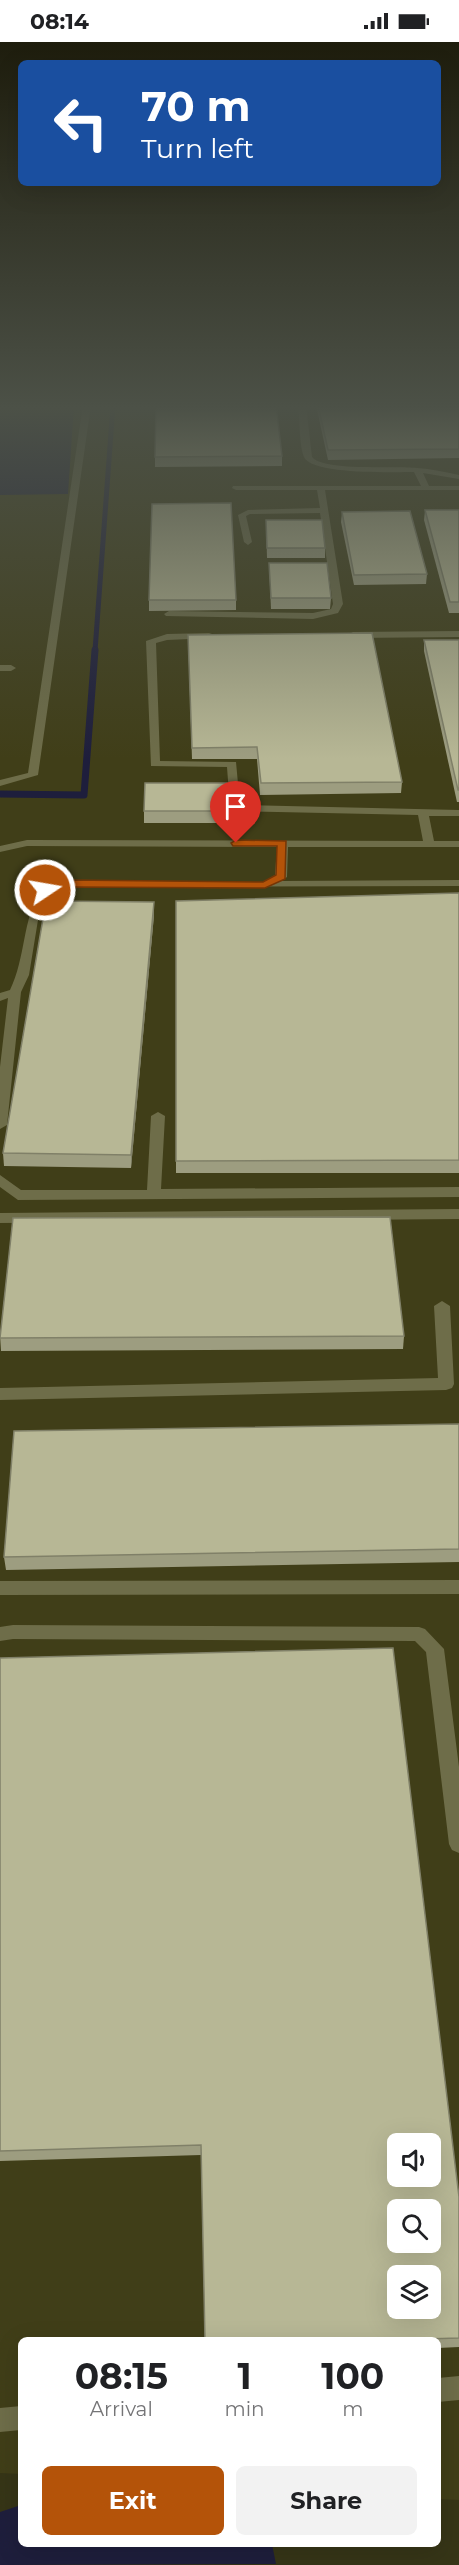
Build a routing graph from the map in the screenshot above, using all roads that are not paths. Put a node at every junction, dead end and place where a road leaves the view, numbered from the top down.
1 (70, 523) edge
2 (244, 523) edge
3 (325, 523) edge
4 (248, 542) dead end
5 (169, 614) edge
6 (459, 633) edge
7 (337, 635) edge
8 (220, 636) edge
9 (0, 668) edge
10 (11, 668) dead end
11 (0, 783) edge
12 (423, 813) junction
13 (459, 813) edge
14 (283, 843) junction
15 (429, 844) junction
16 (459, 844) edge
17 (0, 849) edge
18 (459, 883) edge
19 (265, 885) junction
20 (15, 992) junction
21 (0, 997) edge
22 (158, 1116) dead end
23 (0, 1125) edge
24 (0, 1180) edge
25 (459, 1192) edge
26 (154, 1194) junction
27 (459, 1214) edge
28 (0, 1218) edge
29 (442, 1306) dead end
30 (0, 1394) edge
31 (459, 1587) edge
32 (0, 1588) edge
33 (0, 1634) edge
34 (459, 1844) edge
35 (459, 2388) edge
36 (441, 2390) edge
37 (18, 2418) edge
38 (0, 2420) edge

1 - 11 street
2 - 4 street
3 - 5 street
6 - 7 street
8 - 12 street
9 - 10 street
12 - 13 street
12 - 15 street
14 - 15 street
14 - 17 street
14 - 19 street
15 - 16 street
18 - 19 street
19 - 20 street
20 - 21 street
20 - 23 street
22 - 26 street
24 - 26 street
25 - 26 street
27 - 28 street
29 - 30 street
31 - 32 street
33 - 34 street
35 - 36 street
37 - 38 street

